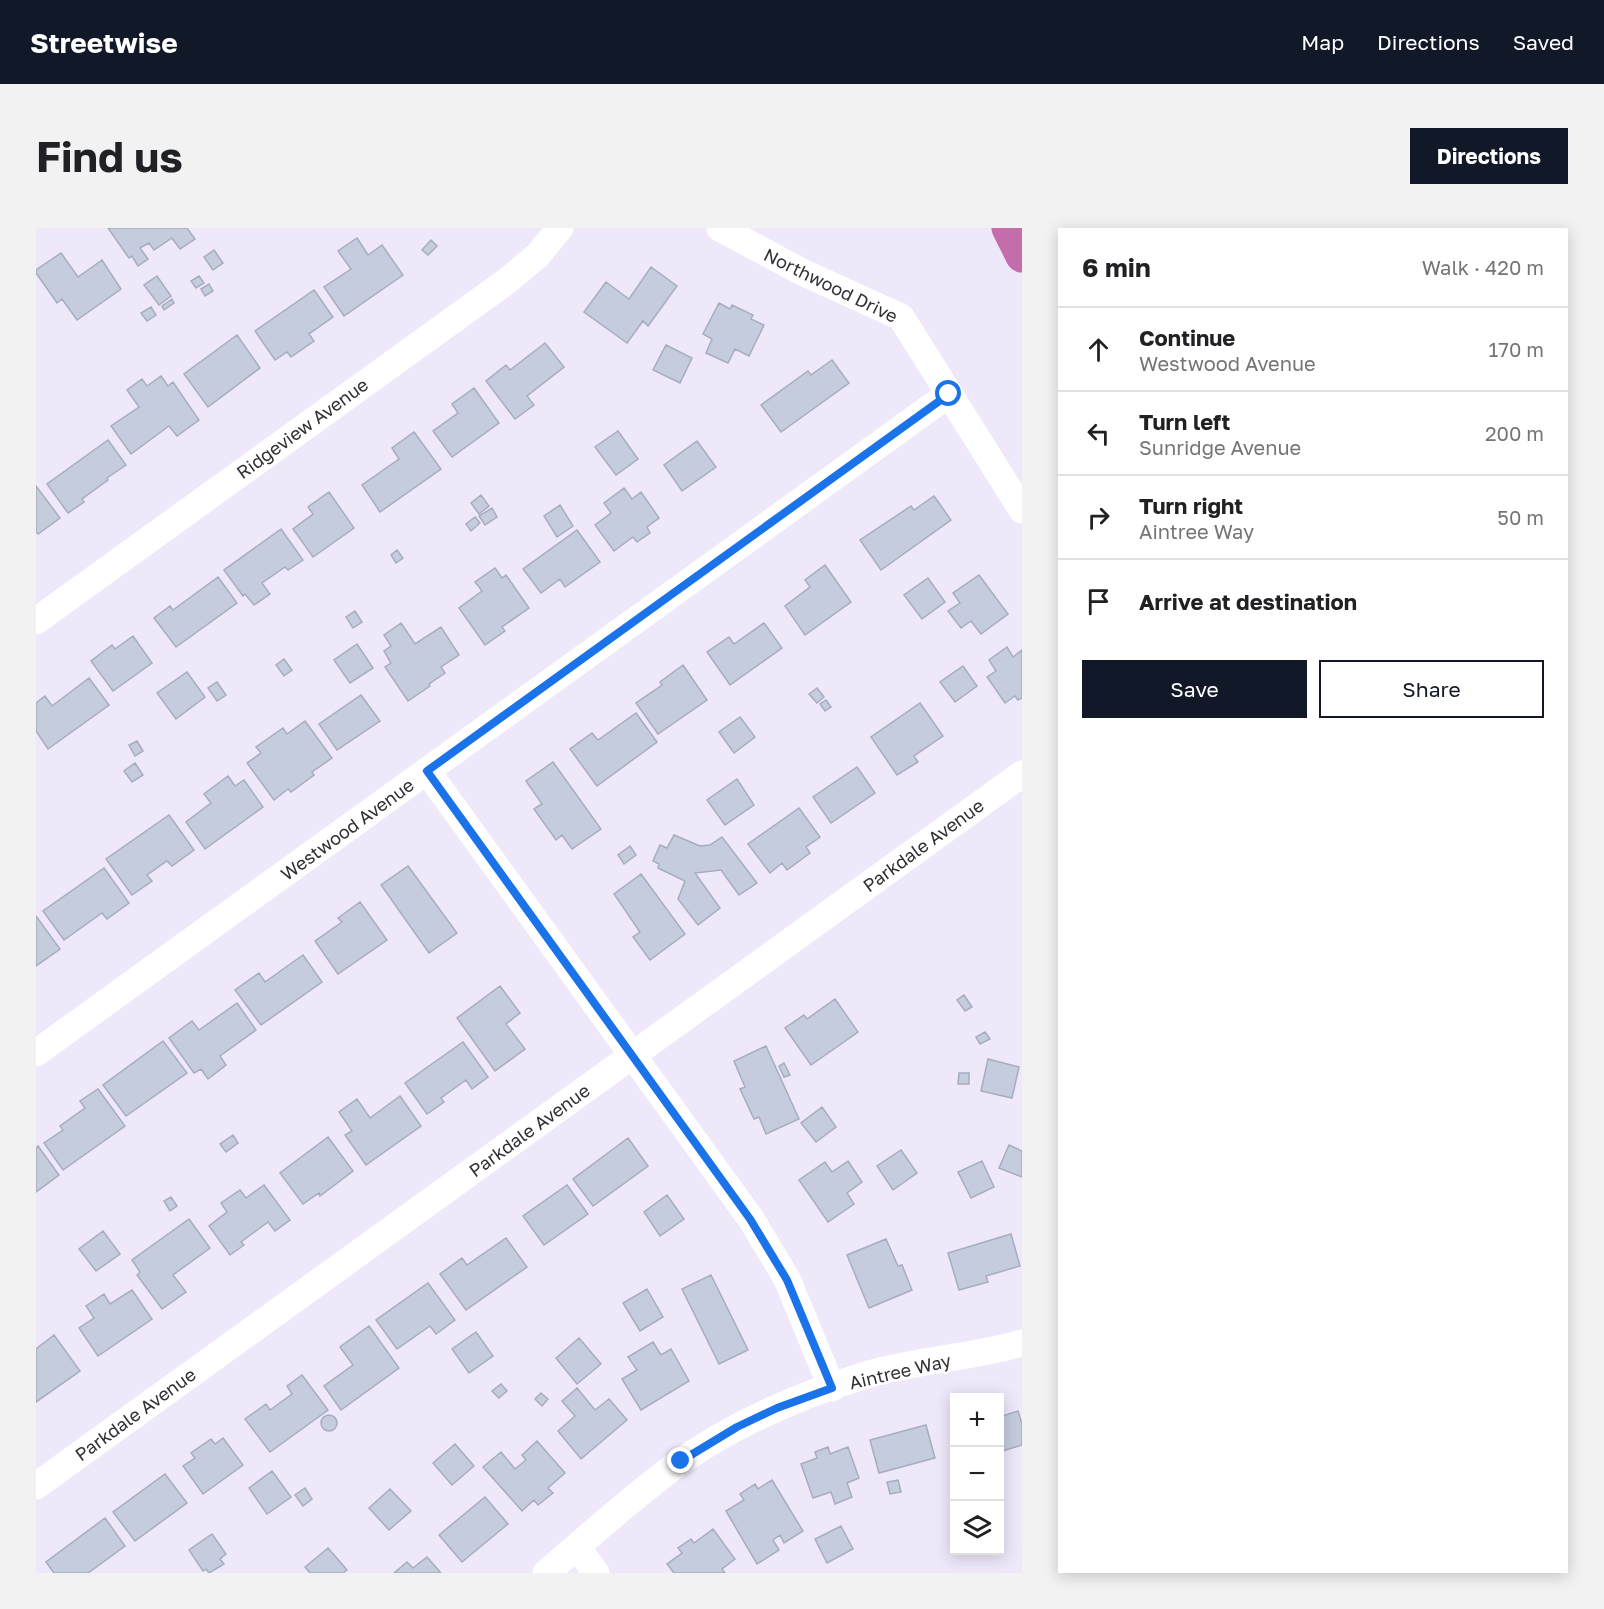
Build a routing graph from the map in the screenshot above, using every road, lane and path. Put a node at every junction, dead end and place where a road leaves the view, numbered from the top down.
1 (560, 228) edge
2 (720, 228) edge
3 (1008, 228) edge
4 (1022, 256) edge
5 (949, 394) junction
6 (1022, 510) edge
7 (36, 621) edge
8 (427, 771) junction
9 (1022, 774) edge
10 (36, 1053) edge
11 (633, 1056) junction
12 (1022, 1343) edge
13 (832, 1388) junction
14 (36, 1486) edge
15 (577, 1547) junction
16 (546, 1573) edge
17 (596, 1573) edge

1 - 7 street, Ridgeview Avenue
2 - 5 street, Northwood Drive
3 - 4 highway
5 - 6 street, Northwood Drive
5 - 8 street, Westwood Avenue
8 - 10 street, Westwood Avenue
8 - 11 street
9 - 11 street, Parkdale Avenue
11 - 13 street
11 - 14 street, Parkdale Avenue
12 - 13 street, Aintree Way
13 - 15 street, Aintree Way
15 - 16 street, Aintree Way
15 - 17 street

